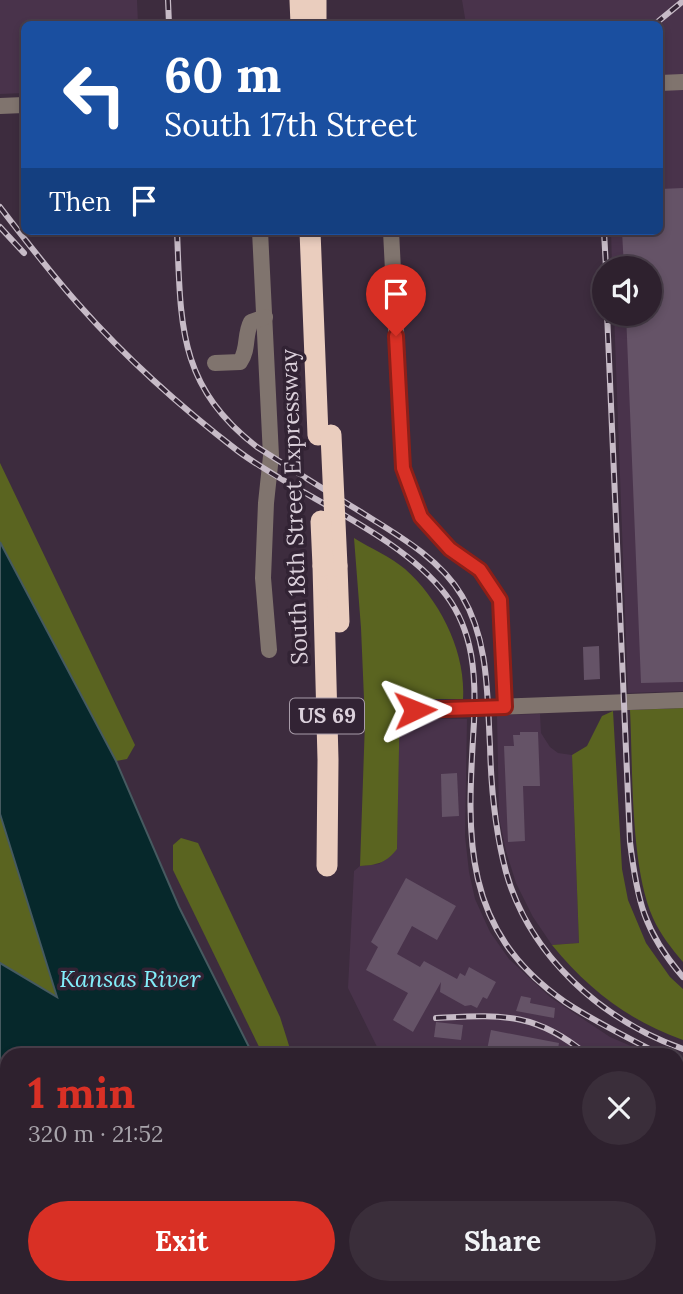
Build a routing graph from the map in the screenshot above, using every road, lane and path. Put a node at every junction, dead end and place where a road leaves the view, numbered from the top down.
1 (300, 0) edge
2 (316, 0) edge
3 (301, 21) edge
4 (316, 21) edge
5 (683, 82) edge
6 (663, 83) edge
7 (21, 105) edge
8 (0, 106) edge
9 (260, 235) edge
10 (310, 235) edge
11 (324, 235) edge
12 (391, 235) edge
13 (265, 317) junction
14 (215, 363) dead end
15 (325, 435) junction
16 (270, 650) dead end
17 (683, 700) edge
18 (505, 707) junction
19 (415, 710) dead end
20 (334, 866) dead end

1 - 3 highway
2 - 4 highway
5 - 6 street
7 - 8 street
9 - 13 street
10 - 15 highway, South 18th Street Expressway / US 69
11 - 15 highway, South 18th Street Expressway / US 69
12 - 18 street
13 - 14 street
13 - 16 street
15 - 20 highway, South 18th Street Expressway / US 69, bridge
17 - 18 street
18 - 19 street

